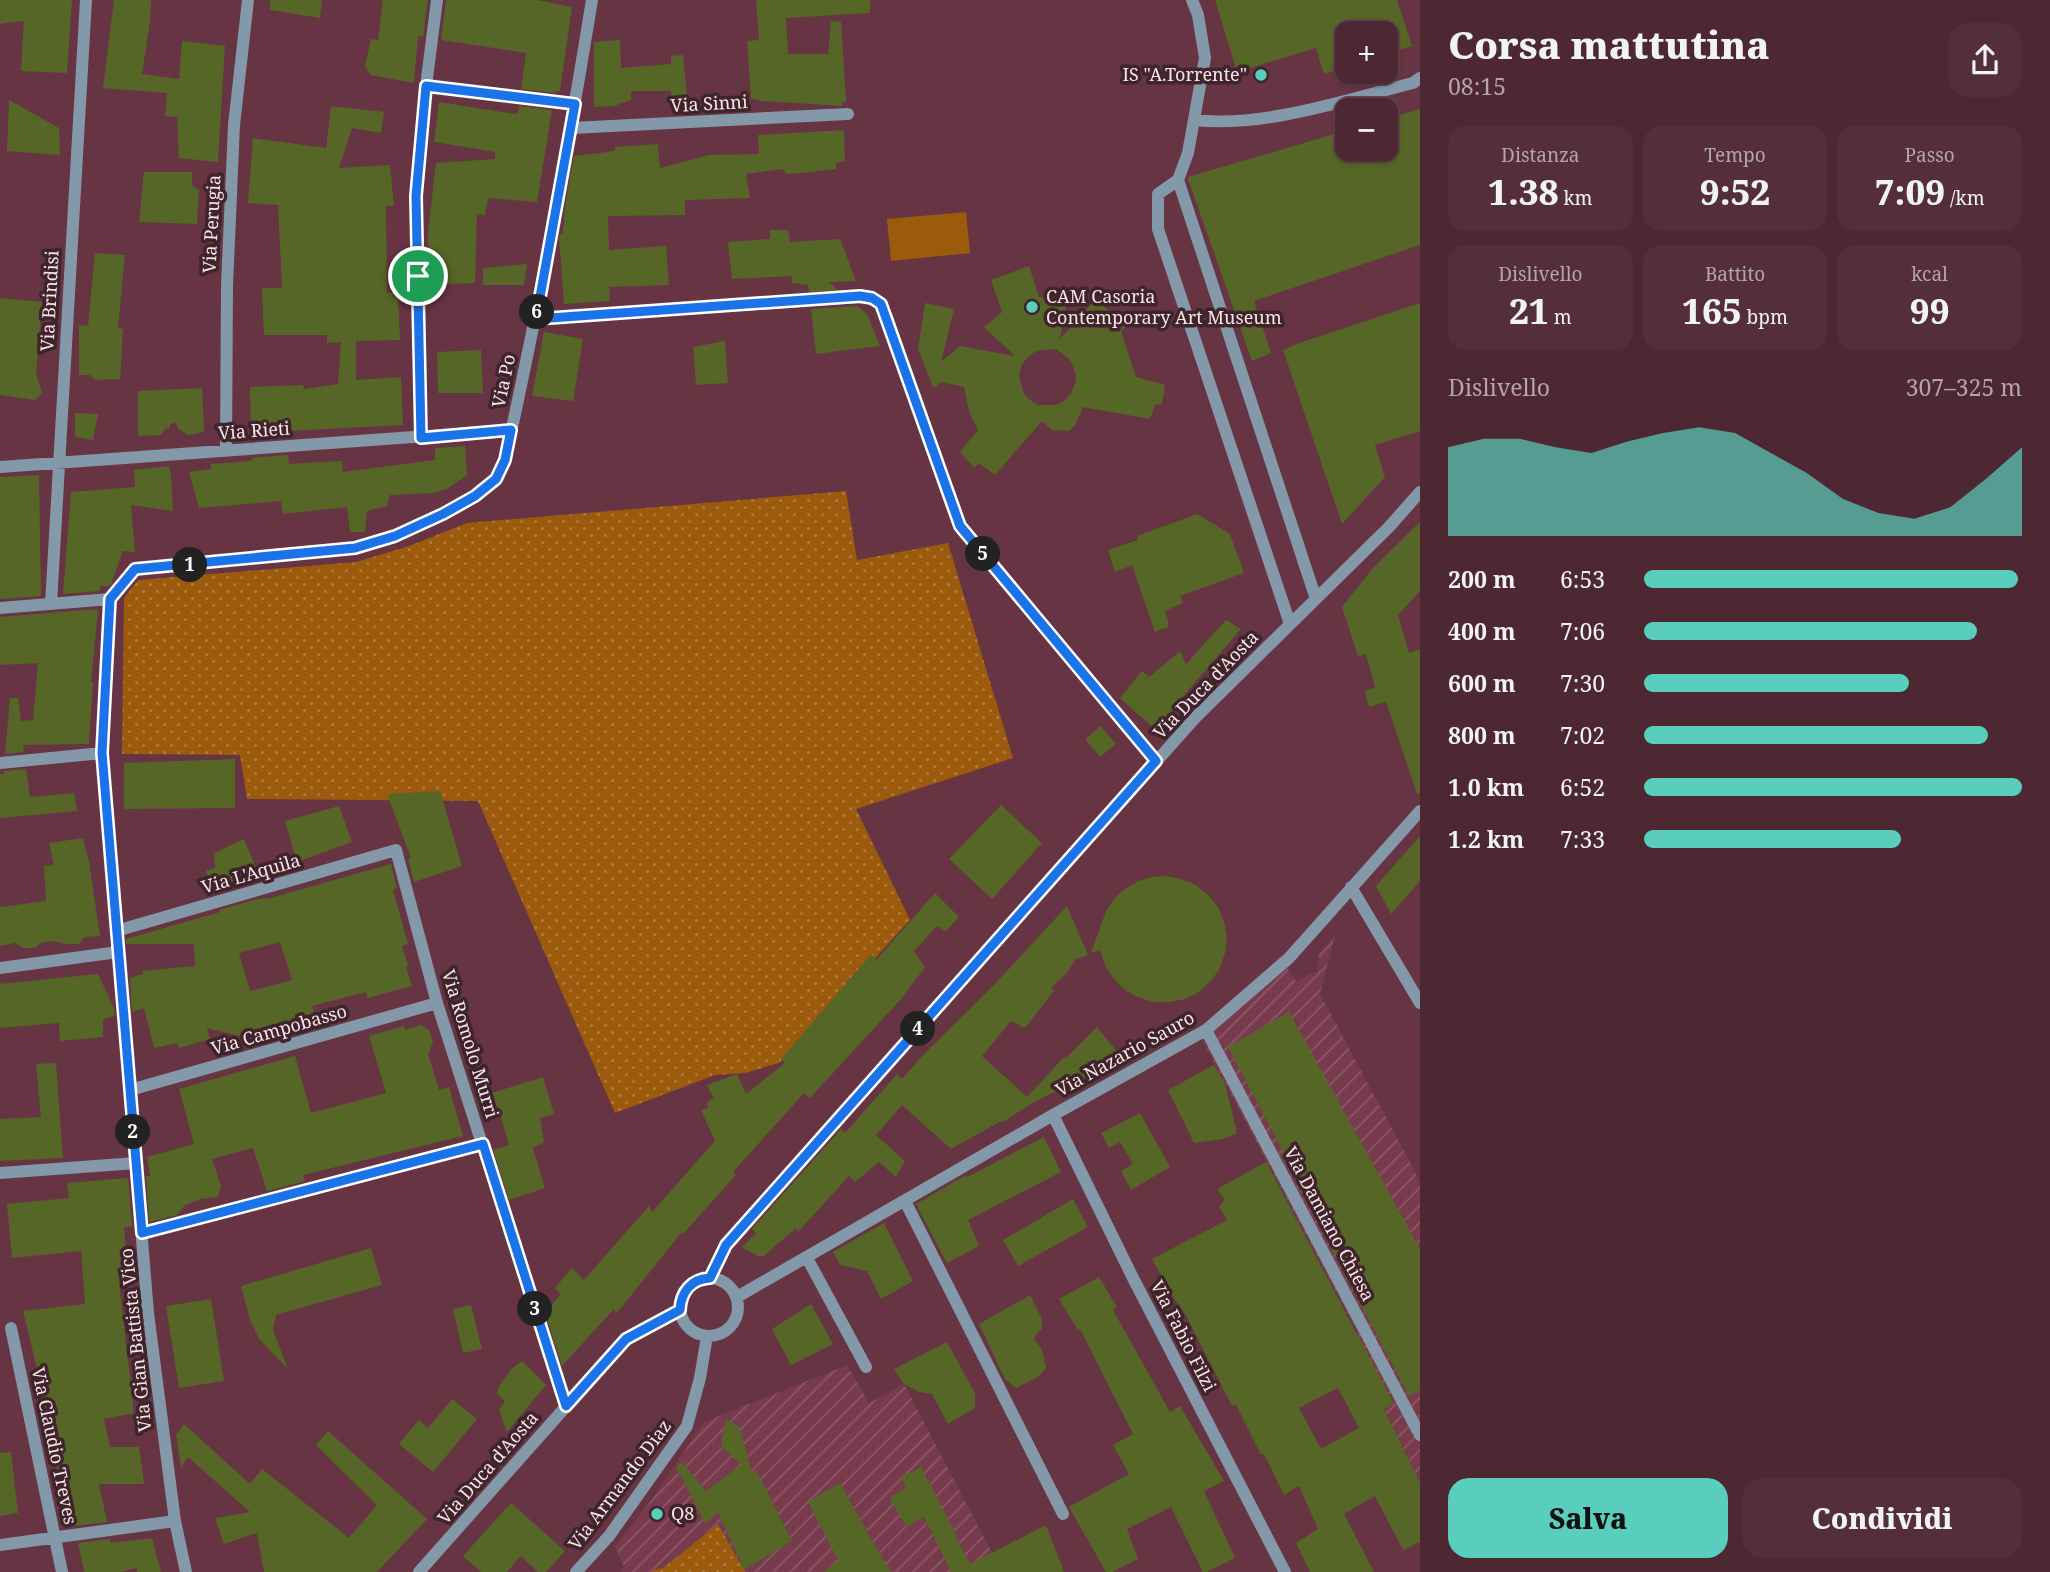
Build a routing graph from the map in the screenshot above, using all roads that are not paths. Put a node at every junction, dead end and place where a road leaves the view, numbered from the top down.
1 (86, 0) edge
2 (248, 0) edge
3 (437, 0) edge
4 (592, 0) edge
5 (1192, 0) edge
6 (1420, 78) edge
7 (426, 86) junction
8 (575, 104) junction
9 (848, 114) dead end
10 (1194, 120) junction
11 (572, 128) junction
12 (1178, 180) junction
13 (536, 319) junction
14 (511, 430) junction
15 (421, 438) junction
16 (226, 450) junction
17 (58, 464) junction
18 (0, 467) edge
19 (1420, 492) edge
20 (1316, 598) junction
21 (110, 599) junction
22 (51, 604) junction
23 (0, 608) edge
24 (1290, 624) junction
25 (102, 753) junction
26 (1156, 761) junction
27 (0, 763) edge
28 (1420, 811) edge
29 (396, 850) joint
30 (1351, 887) junction
31 (116, 931) junction
32 (118, 953) junction
33 (0, 968) edge
34 (437, 1003) junction
35 (1420, 1003) edge
36 (1206, 1030) junction
37 (130, 1090) junction
38 (1053, 1115) junction
39 (483, 1144) junction
40 (136, 1163) junction
41 (0, 1173) edge
42 (905, 1201) junction
43 (142, 1233) junction
44 (807, 1258) junction
45 (710, 1278) junction
46 (737, 1297) junction
47 (680, 1310) junction
48 (11, 1328) dead end
49 (707, 1336) junction
50 (866, 1367) dead end
51 (566, 1406) junction
52 (1420, 1435) edge
53 (1063, 1514) dead end
54 (175, 1521) junction
55 (55, 1537) junction
56 (0, 1545) edge
57 (62, 1572) edge
58 (186, 1572) edge
59 (419, 1572) edge
60 (576, 1572) edge
61 (1284, 1572) edge

1 - 17 street, Via Brindisi
2 - 16 street, Via Perugia
3 - 7 street
4 - 8 street, Via Po
5 - 10 street
6 - 10 street
7 - 8 street
7 - 15 street
8 - 11 street, Via Po
9 - 11 street, Via Sinni
10 - 12 street
11 - 13 street, Via Po
12 - 20 street
12 - 24 street
13 - 14 street, Via Po
13 - 26 street
14 - 15 street, Via Rieti
14 - 21 street, Via Po
15 - 16 street, Via Rieti
16 - 17 street, Via Rieti
17 - 18 street, Via Rieti
17 - 22 street, Via Brindisi
19 - 20 street, Via Duca d'Aosta
20 - 24 street, Via Duca d'Aosta
21 - 22 street
21 - 25 street, Via Gian Battista Vico
22 - 23 street
24 - 26 street, Via Duca d'Aosta
25 - 27 street
25 - 31 street, Via Gian Battista Vico
26 - 45 street, Via Duca d'Aosta
28 - 30 street, Via Nazario Sauro
29 - 31 street, Via L'Aquila
29 - 34 street, Via Romolo Murri
30 - 35 street
30 - 36 street, Via Nazario Sauro
31 - 32 street, Via Gian Battista Vico
32 - 33 street
32 - 37 street, Via Gian Battista Vico
34 - 37 street, Via Campobasso
34 - 39 street, Via Romolo Murri
36 - 38 street, Via Nazario Sauro
36 - 52 street, Via Damiano Chiesa
37 - 40 street, Via Gian Battista Vico
38 - 42 street, Via Nazario Sauro
38 - 61 street, Via Fabio Filzi
39 - 43 street
39 - 51 street, Via Romolo Murri
40 - 41 street
40 - 43 street, Via Gian Battista Vico
42 - 44 street, Via Nazario Sauro
42 - 53 street
43 - 54 street, Via Gian Battista Vico
44 - 46 street, Via Nazario Sauro
44 - 50 street
45 - 46 street
45 - 47 street
46 - 49 street
47 - 49 street
47 - 51 street, Via Duca d'Aosta
48 - 55 street, Via Claudio Treves
49 - 60 street, Via Armando Diaz
51 - 59 street, Via Duca d'Aosta
54 - 55 street
54 - 58 street, Via Gian Battista Vico
55 - 56 street
55 - 57 street, Via Claudio Treves

